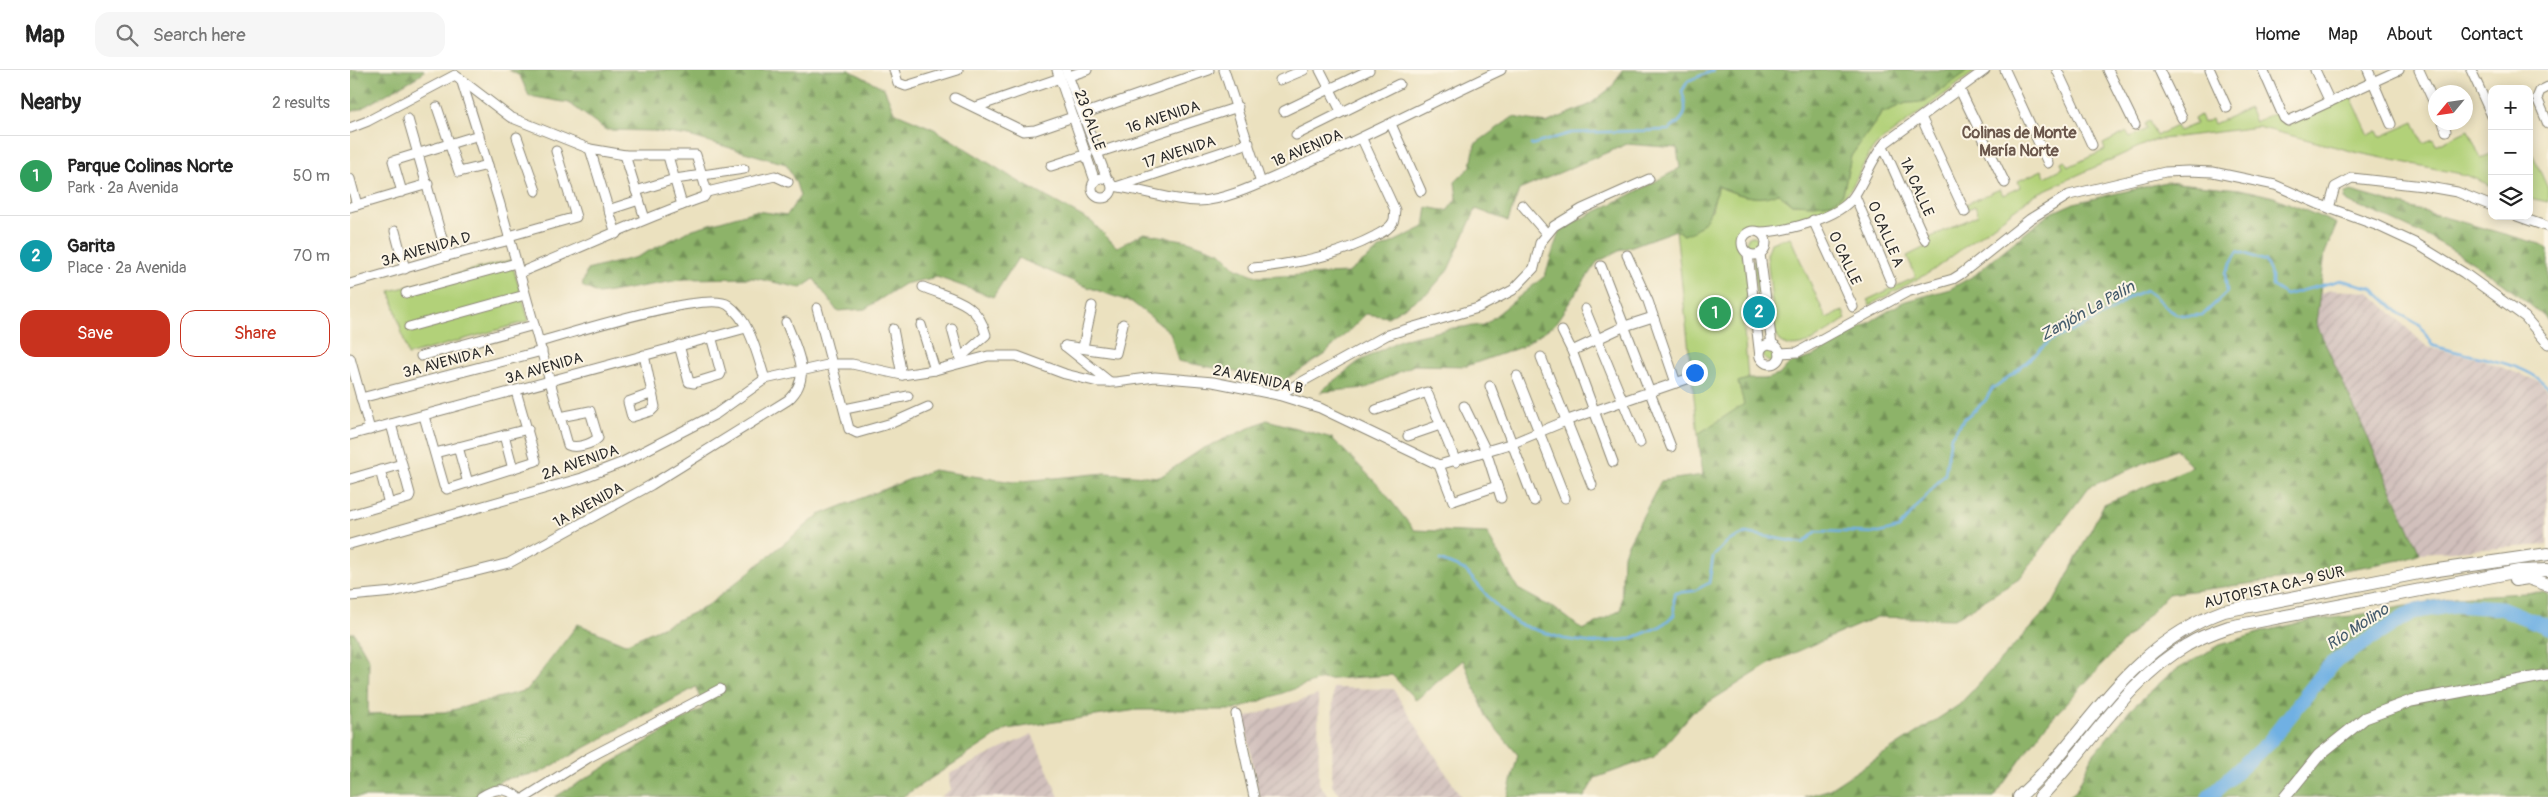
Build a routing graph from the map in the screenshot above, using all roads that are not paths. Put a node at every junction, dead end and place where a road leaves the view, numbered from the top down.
1 (894, 70) edge
2 (958, 70) edge
3 (1087, 70) edge
4 (1209, 70) edge
5 (1224, 70) edge
6 (1304, 70) edge
7 (1320, 70) edge
8 (1369, 70) edge
9 (1501, 70) edge
10 (1985, 70) edge
11 (2004, 70) edge
12 (2056, 70) edge
13 (2108, 70) edge
14 (2160, 70) edge
15 (2210, 70) edge
16 (2263, 70) edge
17 (2315, 70) edge
18 (2368, 70) edge
19 (2399, 70) edge
20 (2419, 70) edge
21 (2471, 70) edge
22 (1063, 74) edge
23 (461, 79) junction
24 (1280, 80) dead end
25 (2374, 82) junction
26 (1399, 84) dead end
27 (2548, 87) edge
28 (1960, 88) junction
29 (1330, 90) junction
30 (2428, 90) edge
31 (955, 98) dead end
32 (2330, 102) junction
33 (437, 107) dead end
34 (976, 107) junction
35 (1238, 107) junction
36 (2488, 107) edge
37 (2227, 108) dead end
38 (1284, 111) dead end
39 (1342, 112) junction
40 (1083, 114) junction
41 (1073, 117) junction
42 (1921, 117) junction
43 (2182, 118) dead end
44 (408, 119) dead end
45 (1391, 124) junction
46 (2391, 124) dead end
47 (2548, 124) edge
48 (2135, 125) dead end
49 (350, 128) edge
50 (479, 134) junction
51 (1296, 134) dead end
52 (517, 137) dead end
53 (1362, 140) junction
54 (1249, 143) junction
55 (449, 144) junction
56 (2092, 145) dead end
57 (1883, 146) junction
58 (590, 150) junction
59 (556, 151) dead end
60 (418, 153) junction
61 (1092, 154) junction
62 (625, 155) junction
63 (668, 156) junction
64 (2048, 163) dead end
65 (488, 165) junction
66 (1052, 166) dead end
67 (744, 169) dead end
68 (704, 176) junction
69 (350, 178) edge
70 (675, 179) junction
71 (1649, 179) dead end
72 (1095, 181) junction
73 (788, 182) dead end
74 (1261, 183) junction
75 (2005, 183) dead end
76 (428, 184) junction
77 (1112, 184) junction
78 (536, 191) dead end
79 (1421, 191) dead end
80 (402, 192) junction
81 (707, 192) junction
82 (638, 195) junction
83 (1854, 196) junction
84 (682, 204) junction
85 (2488, 204) edge
86 (1522, 205) dead end
87 (354, 206) edge
88 (2330, 208) junction
89 (608, 210) junction
90 (1965, 212) dead end
91 (645, 219) junction
92 (1813, 220) junction
93 (2528, 220) edge
94 (2548, 227) edge
95 (395, 231) dead end
96 (1759, 232) junction
97 (1780, 232) junction
98 (616, 234) junction
99 (1546, 234) junction
100 (509, 238) junction
101 (1925, 240) dead end
102 (1763, 250) junction
103 (1748, 254) junction
104 (1627, 255) dead end
105 (447, 256) junction
106 (516, 263) junction
107 (1601, 266) dead end
108 (1253, 268) dead end
109 (405, 269) junction
110 (519, 273) junction
111 (1891, 282) dead end
112 (350, 284) edge
113 (923, 287) dead end
114 (406, 293) dead end
115 (525, 295) junction
116 (1092, 306) dead end
117 (1853, 307) dead end
118 (817, 308) dead end
119 (1586, 309) dead end
120 (1653, 317) junction
121 (1768, 320) junction
122 (786, 322) dead end
123 (1756, 322) junction
124 (1123, 324) dead end
125 (534, 325) junction
126 (921, 325) dead end
127 (1625, 326) junction
128 (409, 327) dead end
129 (746, 328) junction
130 (893, 329) dead end
131 (952, 329) dead end
132 (1562, 331) dead end
133 (711, 336) junction
134 (1598, 338) junction
135 (2548, 344) edge
136 (680, 345) junction
137 (1772, 345) junction
138 (540, 347) junction
139 (1083, 347) junction
140 (1572, 351) junction
141 (1780, 353) junction
142 (644, 355) junction
143 (421, 356) dead end
144 (1541, 357) dead end
145 (1760, 357) junction
146 (960, 360) junction
147 (351, 364) edge
148 (832, 364) junction
149 (934, 370) junction
150 (803, 372) junction
151 (902, 374) junction
152 (1517, 376) dead end
153 (765, 379) junction
154 (1687, 379) dead end
155 (551, 381) junction
156 (1110, 382) junction
157 (1676, 383) junction
158 (1490, 386) dead end
159 (516, 391) junction
160 (1650, 392) junction
161 (653, 393) dead end
162 (1278, 395) junction
163 (908, 396) dead end
164 (361, 398) junction
165 (1624, 402) junction
166 (1464, 406) dead end
167 (928, 407) dead end
168 (845, 410) junction
169 (1376, 410) dead end
170 (1595, 412) junction
171 (424, 416) junction
172 (560, 416) junction
173 (1568, 420) junction
174 (391, 424) junction
175 (1440, 425) junction
176 (528, 429) junction
177 (370, 430) junction
178 (1539, 431) junction
179 (350, 435) edge
180 (504, 435) junction
181 (1408, 436) dead end
182 (1513, 443) junction
183 (1640, 443) dead end
184 (458, 447) junction
185 (1670, 447) dead end
186 (1486, 451) junction
187 (436, 453) junction
188 (1456, 462) junction
189 (1613, 462) dead end
190 (402, 464) junction
191 (1439, 465) junction
192 (514, 469) junction
193 (380, 470) junction
194 (350, 479) edge
195 (468, 483) junction
196 (1592, 485) dead end
197 (1497, 486) junction
198 (1501, 498) dead end
199 (1565, 498) dead end
200 (1534, 501) dead end
201 (389, 504) junction
202 (350, 515) edge
203 (350, 544) edge
204 (2548, 554) edge
205 (2548, 570) edge
206 (2445, 585) junction
207 (2548, 585) edge
208 (350, 596) edge
209 (2548, 676) edge
210 (720, 689) dead end
211 (1236, 714) dead end
212 (481, 797) edge
213 (518, 797) edge
214 (526, 797) edge
215 (1254, 797) edge
216 (2019, 797) edge
217 (2040, 797) edge
218 (2286, 797) edge

1 - 2 street
3 - 22 street
4 - 40 street
5 - 35 street
6 - 24 street
7 - 29 street
8 - 29 street
9 - 45 street, 18 AVENIDA
10 - 28 street
11 - 64 street
12 - 56 street
13 - 48 street
14 - 43 street
15 - 37 street
16 - 32 street
17 - 32 street
18 - 25 street
19 - 25 street
20 - 30 street
21 - 36 street
22 - 34 street
22 - 40 street, 23 CALLE
22 - 41 street, 23 CALLE
23 - 49 street
23 - 50 street
23 - 58 street
25 - 32 street
25 - 46 street
26 - 39 street
27 - 47 street
28 - 42 street
28 - 75 street
29 - 38 street
29 - 39 street
31 - 34 street
33 - 55 street
34 - 41 street
35 - 54 street
35 - 61 street, 16 AVENIDA
39 - 51 street
40 - 61 street, 23 CALLE
41 - 61 street, 23 CALLE
42 - 57 street
42 - 90 street
44 - 60 street
45 - 53 street, 18 AVENIDA
45 - 79 street
50 - 55 street
50 - 65 street
52 - 78 street
53 - 74 street, 18 AVENIDA
53 - 108 street
54 - 74 street
54 - 77 street, 17 AVENIDA
55 - 60 street
55 - 65 street
57 - 83 street
57 - 101 street, 1A CALLE
58 - 62 street
58 - 89 street
59 - 100 street, 3A AVENIDA D
60 - 76 street
60 - 80 street
61 - 66 street, 16 AVENIDA
61 - 72 street, 23 CALLE
61 - 77 street, 23 CALLE
62 - 63 street
62 - 82 street
63 - 68 street
63 - 70 street
65 - 100 street
67 - 68 street
68 - 70 street
68 - 81 street
69 - 87 street
70 - 82 street
70 - 84 street
71 - 99 street
72 - 77 street
72 - 77 street
73 - 81 street
74 - 77 street, 18 AVENIDA
76 - 80 street
76 - 105 street
80 - 87 street
81 - 84 street
82 - 89 street
82 - 91 street
83 - 92 street
83 - 111 street, 0 CALLE A
84 - 91 street
85 - 88 street
86 - 99 street
88 - 135 street
88 - 141 street
89 - 98 street
91 - 98 street
92 - 97 street
92 - 117 street, 0 CALLE
93 - 94 street
95 - 109 street
96 - 97 street
96 - 102 street
96 - 103 street
97 - 102 street
98 - 110 street
99 - 162 street
100 - 105 street, 3A AVENIDA D
100 - 106 street
102 - 103 street
102 - 121 street
103 - 123 street
104 - 120 street
105 - 109 street, 3A AVENIDA D
106 - 110 street
106 - 114 street
107 - 127 street
109 - 112 street, 3A AVENIDA D
110 - 115 street
113 - 146 street
115 - 125 street
115 - 128 street
116 - 139 street
118 - 148 street
119 - 134 street
120 - 127 street
120 - 157 street
121 - 123 street
121 - 137 street
122 - 150 street
123 - 145 street
124 - 139 street
125 - 138 street
125 - 143 street
126 - 149 street
127 - 134 street
127 - 160 street
129 - 133 street, 3A AVENIDA
129 - 138 street, 3A AVENIDA A
129 - 153 street
130 - 151 street
131 - 146 street
132 - 140 street
133 - 136 street, 3A AVENIDA
133 - 136 street
134 - 140 street
134 - 165 street
136 - 142 street, 3A AVENIDA
137 - 141 street
137 - 145 street
138 - 155 street
138 - 164 street, 3A AVENIDA A
139 - 156 street
140 - 170 street
141 - 145 street
142 - 155 street, 3A AVENIDA
142 - 161 street
144 - 173 street
146 - 149 street, 2A AVENIDA B
146 - 156 street, 2A AVENIDA B
147 - 164 street
148 - 150 street, 2A AVENIDA B
148 - 151 street, 2A AVENIDA B
148 - 168 street
149 - 151 street, 2A AVENIDA B
150 - 153 street, 2A AVENIDA
150 - 208 street, 1A AVENIDA
152 - 178 street
153 - 203 street, 2A AVENIDA
154 - 157 street
155 - 159 street, 3A AVENIDA
155 - 172 street
156 - 162 street, 2A AVENIDA B
157 - 160 street
158 - 182 street
159 - 171 street, 3A AVENIDA
159 - 176 street
160 - 165 street
160 - 185 street
162 - 191 street, 2A AVENIDA B
163 - 168 street
164 - 177 street
165 - 170 street
165 - 183 street
166 - 186 street
167 - 168 street
169 - 175 street
170 - 173 street
170 - 189 street
171 - 174 street, 3A AVENIDA
171 - 187 street
172 - 172 street
173 - 178 street
173 - 196 street
174 - 177 street, 3A AVENIDA
174 - 190 street
175 - 181 street
175 - 188 street
176 - 180 street
176 - 192 street
177 - 179 street, 3A AVENIDA
178 - 182 street
178 - 199 street
180 - 184 street
180 - 192 street
182 - 186 street
182 - 200 street
184 - 187 street
184 - 195 street
186 - 188 street
186 - 197 street
187 - 195 street
188 - 191 street
190 - 193 street
190 - 201 street
191 - 197 street
192 - 195 street
193 - 194 street
193 - 201 street
197 - 198 street
201 - 202 street
204 - 216 highway, AUTOPISTA CA-9 SUR
205 - 206 highway, AUTOPISTA CA-9 SUR
206 - 207 highway
206 - 217 highway, AUTOPISTA CA-9 SUR
209 - 218 main road
210 - 214 street
211 - 215 street
212 - 213 street

